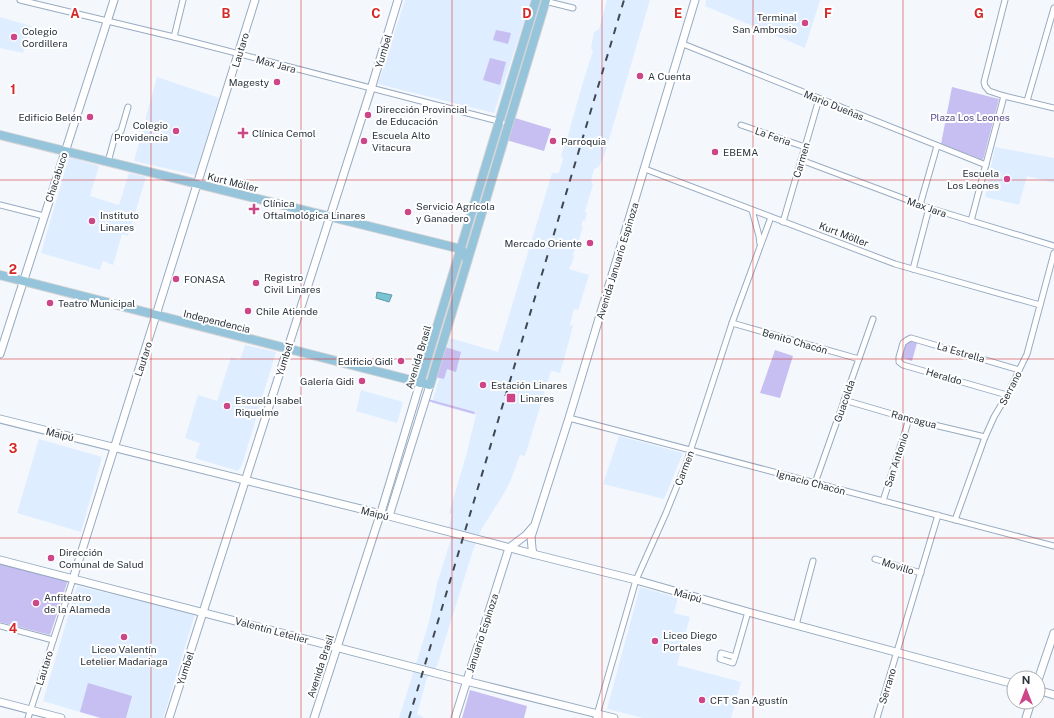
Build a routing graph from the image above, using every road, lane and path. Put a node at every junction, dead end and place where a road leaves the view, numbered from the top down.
1 (20, 0) edge
2 (114, 0) edge
3 (183, 0) edge
4 (255, 0) edge
5 (398, 0) edge
6 (536, 0) edge
7 (545, 0) edge
8 (696, 0) edge
9 (1005, 0) edge
10 (573, 8) dead end
11 (1054, 8) edge
12 (106, 22) junction
13 (174, 37) junction
14 (683, 44) junction
15 (239, 54) junction
16 (371, 88) junction
17 (1004, 96) junction
18 (819, 99) junction
19 (1028, 101) junction
20 (128, 107) dead end
21 (1054, 108) edge
22 (499, 121) junction
23 (508, 124) junction
24 (741, 125) dead end
25 (0, 135) edge
26 (937, 146) junction
27 (805, 147) junction
28 (65, 151) junction
29 (801, 160) junction
30 (108, 162) junction
31 (986, 165) junction
32 (645, 169) junction
33 (198, 184) junction
34 (0, 205) edge
35 (920, 205) junction
36 (929, 208) junction
37 (752, 210) junction
38 (44, 216) junction
39 (329, 216) junction
40 (771, 217) junction
41 (783, 222) junction
42 (972, 222) junction
43 (1054, 246) edge
44 (760, 247) junction
45 (461, 249) junction
46 (1054, 253) edge
47 (467, 261) junction
48 (913, 269) junction
49 (0, 275) edge
50 (23, 281) junction
51 (1040, 305) junction
52 (157, 316) junction
53 (873, 319) dead end
54 (732, 323) junction
55 (903, 344) joint
56 (287, 349) junction
57 (0, 354) edge
58 (859, 359) junction
59 (1020, 370) junction
60 (420, 383) junction
61 (430, 385) junction
62 (1007, 395) junction
63 (844, 400) junction
64 (569, 418) junction
65 (909, 418) junction
66 (0, 419) edge
67 (985, 437) junction
68 (115, 448) junction
69 (691, 450) junction
70 (245, 480) junction
71 (815, 483) junction
72 (883, 501) junction
73 (380, 514) junction
74 (938, 515) junction
75 (389, 516) junction
76 (955, 520) junction
77 (536, 521) junction
78 (1054, 546) edge
79 (509, 548) junction
80 (533, 554) junction
81 (875, 559) dead end
82 (0, 560) edge
83 (813, 561) dead end
84 (920, 573) junction
85 (73, 578) junction
86 (636, 580) junction
87 (203, 612) junction
88 (748, 612) junction
89 (796, 625) junction
90 (0, 626) edge
91 (1054, 632) edge
92 (53, 640) junction
93 (336, 647) junction
94 (897, 652) junction
95 (735, 657) dead end
96 (1041, 670) edge
97 (466, 681) junction
98 (1006, 682) edge
99 (0, 702) edge
100 (31, 710) junction
101 (596, 716) edge
102 (28, 718) edge
103 (61, 718) edge
104 (169, 718) edge
105 (314, 718) edge
106 (455, 718) edge
107 (614, 718) edge
108 (877, 718) edge

1 - 12 street, Max Jara
2 - 12 main road, Chacabuco
3 - 13 street
4 - 15 main road, Lautaro
5 - 16 main road, Yumbel
6 - 22 main road, Avenida Brasil
7 - 10 street
7 - 23 main road, Avenida Brasil
8 - 14 main road, Avenida Januario Espinoza
9 - 17 street
11 - 19 street
12 - 13 street, Max Jara
12 - 28 main road, Chacabuco
13 - 15 street, Max Jara
14 - 18 street, Mario Dueñas
14 - 32 main road, Avenida Januario Espinoza
15 - 16 street, Max Jara
15 - 33 main road, Lautaro
16 - 22 street, Max Jara
16 - 39 main road, Yumbel
17 - 19 street
17 - 31 street
18 - 26 street, Mario Dueñas
18 - 27 street, Carmen
19 - 21 street
20 - 30 street
22 - 23 street, Max Jara
22 - 45 main road, Avenida Brasil
23 - 47 main road, Avenida Brasil
24 - 27 street, La Feria
25 - 28 main road, Kurt Möller
26 - 31 street, Mario Dueñas
26 - 35 street
27 - 29 street, Carmen
28 - 30 main road, Kurt Möller
28 - 38 main road, Chacabuco
29 - 35 street, Max Jara
29 - 41 street, Carmen
30 - 33 main road, Kurt Möller
31 - 42 street
32 - 37 street, Kurt Möller
32 - 64 main road, Avenida Januario Espinoza
33 - 39 main road, Kurt Möller
33 - 52 main road, Lautaro
34 - 38 street
35 - 36 street, Max Jara
36 - 42 street, Max Jara
36 - 48 street
37 - 40 street, Kurt Möller
37 - 44 street
38 - 50 main road, Chacabuco
39 - 45 main road, Kurt Möller
39 - 56 main road, Yumbel
40 - 41 street, Kurt Möller
40 - 44 street, Carmen
41 - 48 street, Kurt Möller
42 - 43 street, Max Jara
44 - 54 street, Carmen
45 - 47 main road
45 - 60 main road, Avenida Brasil
46 - 51 street, Serrano
47 - 61 main road, Avenida Brasil
48 - 51 street, Kurt Möller
49 - 50 main road, Independencia
50 - 52 main road, Independencia
50 - 57 main road, Chacabuco
51 - 59 street, Serrano
52 - 56 main road, Independencia
52 - 68 main road, Lautaro
53 - 58 street, Guacolda
54 - 58 street, Benito Chacón
54 - 69 street, Carmen
55 - 59 street, La Estrella
55 - 62 street, Heraldo
56 - 60 main road, Independencia
56 - 70 main road, Yumbel
58 - 63 street, Guacolda
59 - 62 street, Serrano
60 - 61 main road, Independencia
60 - 73 main road, Avenida Brasil
61 - 75 main road, Avenida Brasil
62 - 67 street, Serrano
63 - 65 street, Rancagua
63 - 71 street, Guacolda
64 - 69 street, Ignacio Chacón
64 - 77 main road, Avenida Januario Espinoza
65 - 67 street, Rancagua
65 - 72 street, San Antonio
66 - 68 main road, Maipú
67 - 76 street, Serrano
68 - 70 main road, Maipú
68 - 85 main road, Lautaro
69 - 71 street, Ignacio Chacón
69 - 86 street, Carmen
70 - 73 main road, Maipú
70 - 87 main road, Yumbel
71 - 72 street, Ignacio Chacón
72 - 74 street, Ignacio Chacón
73 - 75 main road, Maipú
73 - 93 main road, Avenida Brasil
74 - 76 street, Ignacio Chacón
74 - 84 street, Serrano
75 - 79 main road, Maipú
76 - 78 street, Ignacio Chacón
77 - 79 main road, Avenida Januario Espinoza
77 - 80 main road, Avenida Januario Espinoza
79 - 80 main road, Maipú
79 - 97 main road, Januario Espinoza
80 - 86 main road, Maipú
81 - 84 street, Movillo
82 - 85 main road, Valentín Letelier
83 - 89 street
84 - 94 street, Serrano
85 - 87 main road, Valentín Letelier
85 - 92 street, Lautaro
86 - 88 main road, Maipú
86 - 101 street, Carmen
87 - 93 main road, Valentín Letelier
87 - 104 main road, Yumbel
88 - 89 main road, Maipú
88 - 95 street
89 - 94 main road, Maipú
90 - 92 street
91 - 96 main road
92 - 100 street, Lautaro
93 - 97 main road, Valentín Letelier
93 - 105 main road, Avenida Brasil
94 - 98 main road, Maipú
94 - 108 street, Serrano
97 - 101 main road, Valentín Letelier
97 - 106 main road, Januario Espinoza
99 - 100 main road
100 - 102 street, Lautaro
100 - 103 main road
101 - 107 main road, Valentín Letelier

